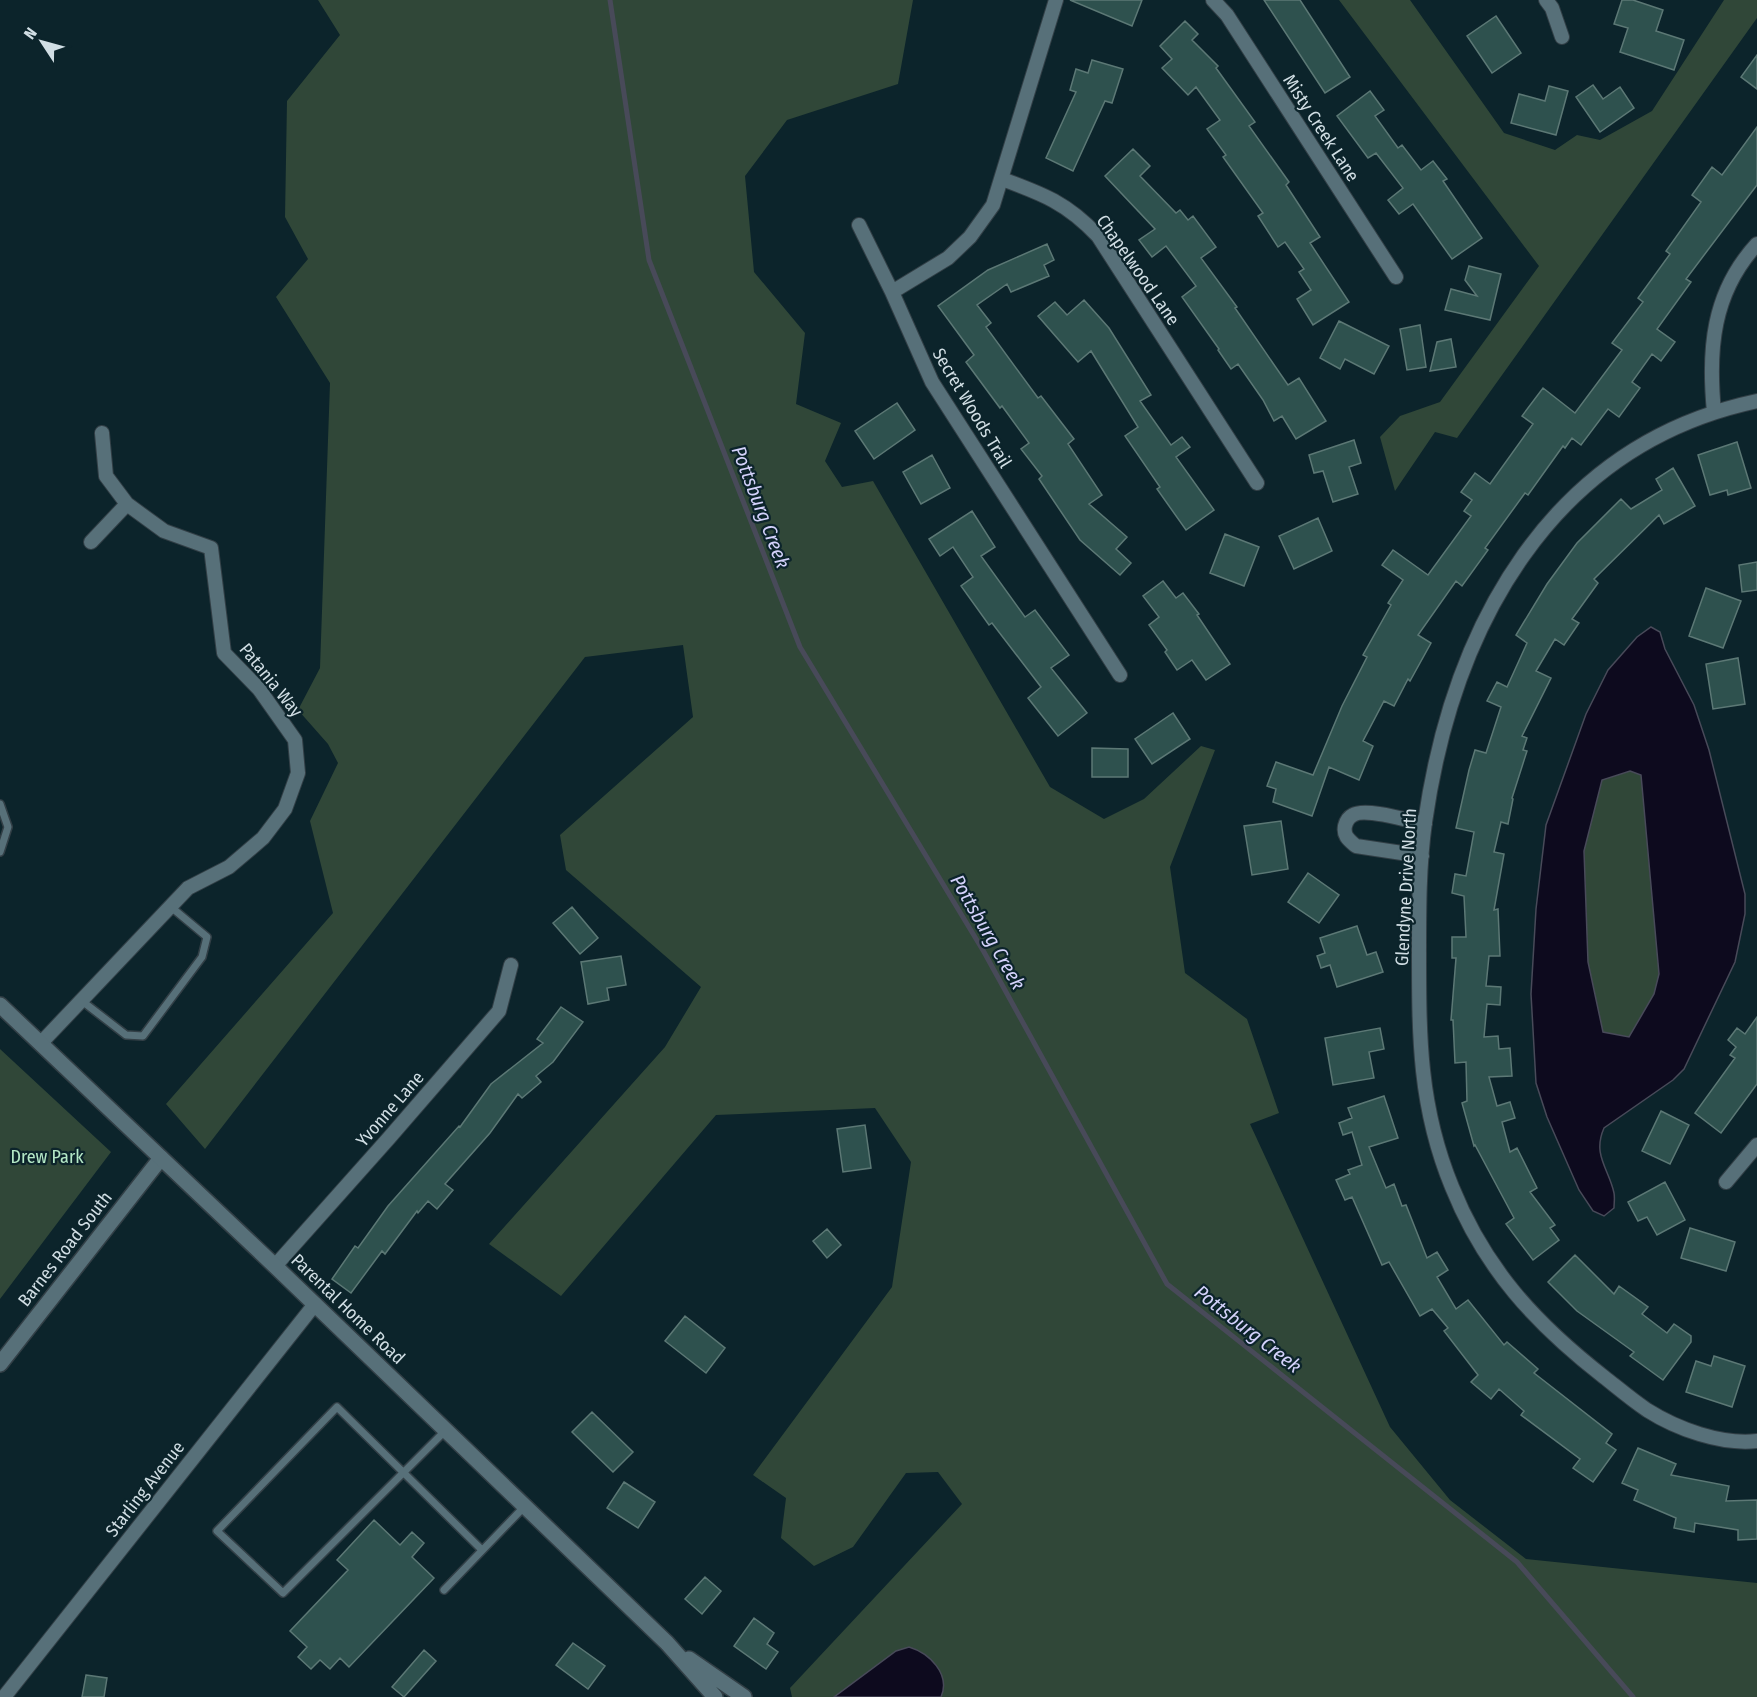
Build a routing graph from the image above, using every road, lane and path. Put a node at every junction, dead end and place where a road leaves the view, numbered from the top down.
1 (1056, 0) edge
2 (1213, 0) edge
3 (1546, 0) edge
4 (1562, 37) dead end
5 (1002, 179) junction
6 (859, 225) dead end
7 (1757, 244) edge
8 (1396, 278) dead end
9 (892, 292) junction
10 (1757, 401) edge
11 (1714, 412) junction
12 (102, 433) dead end
13 (1257, 483) dead end
14 (127, 504) junction
15 (91, 542) dead end
16 (1120, 675) dead end
17 (0, 804) edge
18 (1425, 824) junction
19 (0, 852) edge
20 (1422, 856) junction
21 (171, 907) junction
22 (511, 965) dead end
23 (82, 1000) junction
24 (0, 1005) edge
25 (41, 1043) junction
26 (1757, 1145) edge
27 (161, 1158) junction
28 (1726, 1182) dead end
29 (275, 1266) junction
30 (315, 1304) junction
31 (0, 1364) edge
32 (446, 1430) junction
33 (1754, 1442) edge
34 (404, 1472) junction
35 (525, 1506) junction
36 (482, 1551) junction
37 (444, 1590) dead end
38 (667, 1643) junction
39 (4, 1697) edge
40 (715, 1697) edge
41 (744, 1697) edge

1 - 5 street
2 - 8 street, Misty Creek Lane
3 - 4 street
5 - 9 street
5 - 13 street, Chapelwood Lane
6 - 9 street, Secret Woods Trail
7 - 11 street
9 - 16 street, Secret Woods Trail
10 - 11 street, Glendyne Drive North
11 - 18 street, Glendyne Drive North
12 - 14 street, Patania Way
14 - 15 street
14 - 21 street, Patania Way
17 - 19 lane
18 - 20 street, Glendyne Drive North
18 - 20 street
20 - 33 street, Glendyne Drive North
21 - 23 street, Patania Way
21 - 23 lane
22 - 29 street, Yvonne Lane
23 - 25 street, Patania Way
24 - 25 main road, Parental Home Road
25 - 27 main road, Parental Home Road
26 - 28 street
27 - 29 main road, Parental Home Road
27 - 31 main road, Barnes Road South
29 - 30 main road, Parental Home Road
30 - 32 main road, Parental Home Road
30 - 39 street, Starling Avenue
32 - 34 lane
32 - 35 main road, Parental Home Road
34 - 34 lane
34 - 36 lane
35 - 36 lane
35 - 38 main road, Parental Home Road
36 - 37 lane
38 - 40 main road, Parental Home Road
38 - 41 main road, Parental Home Road

